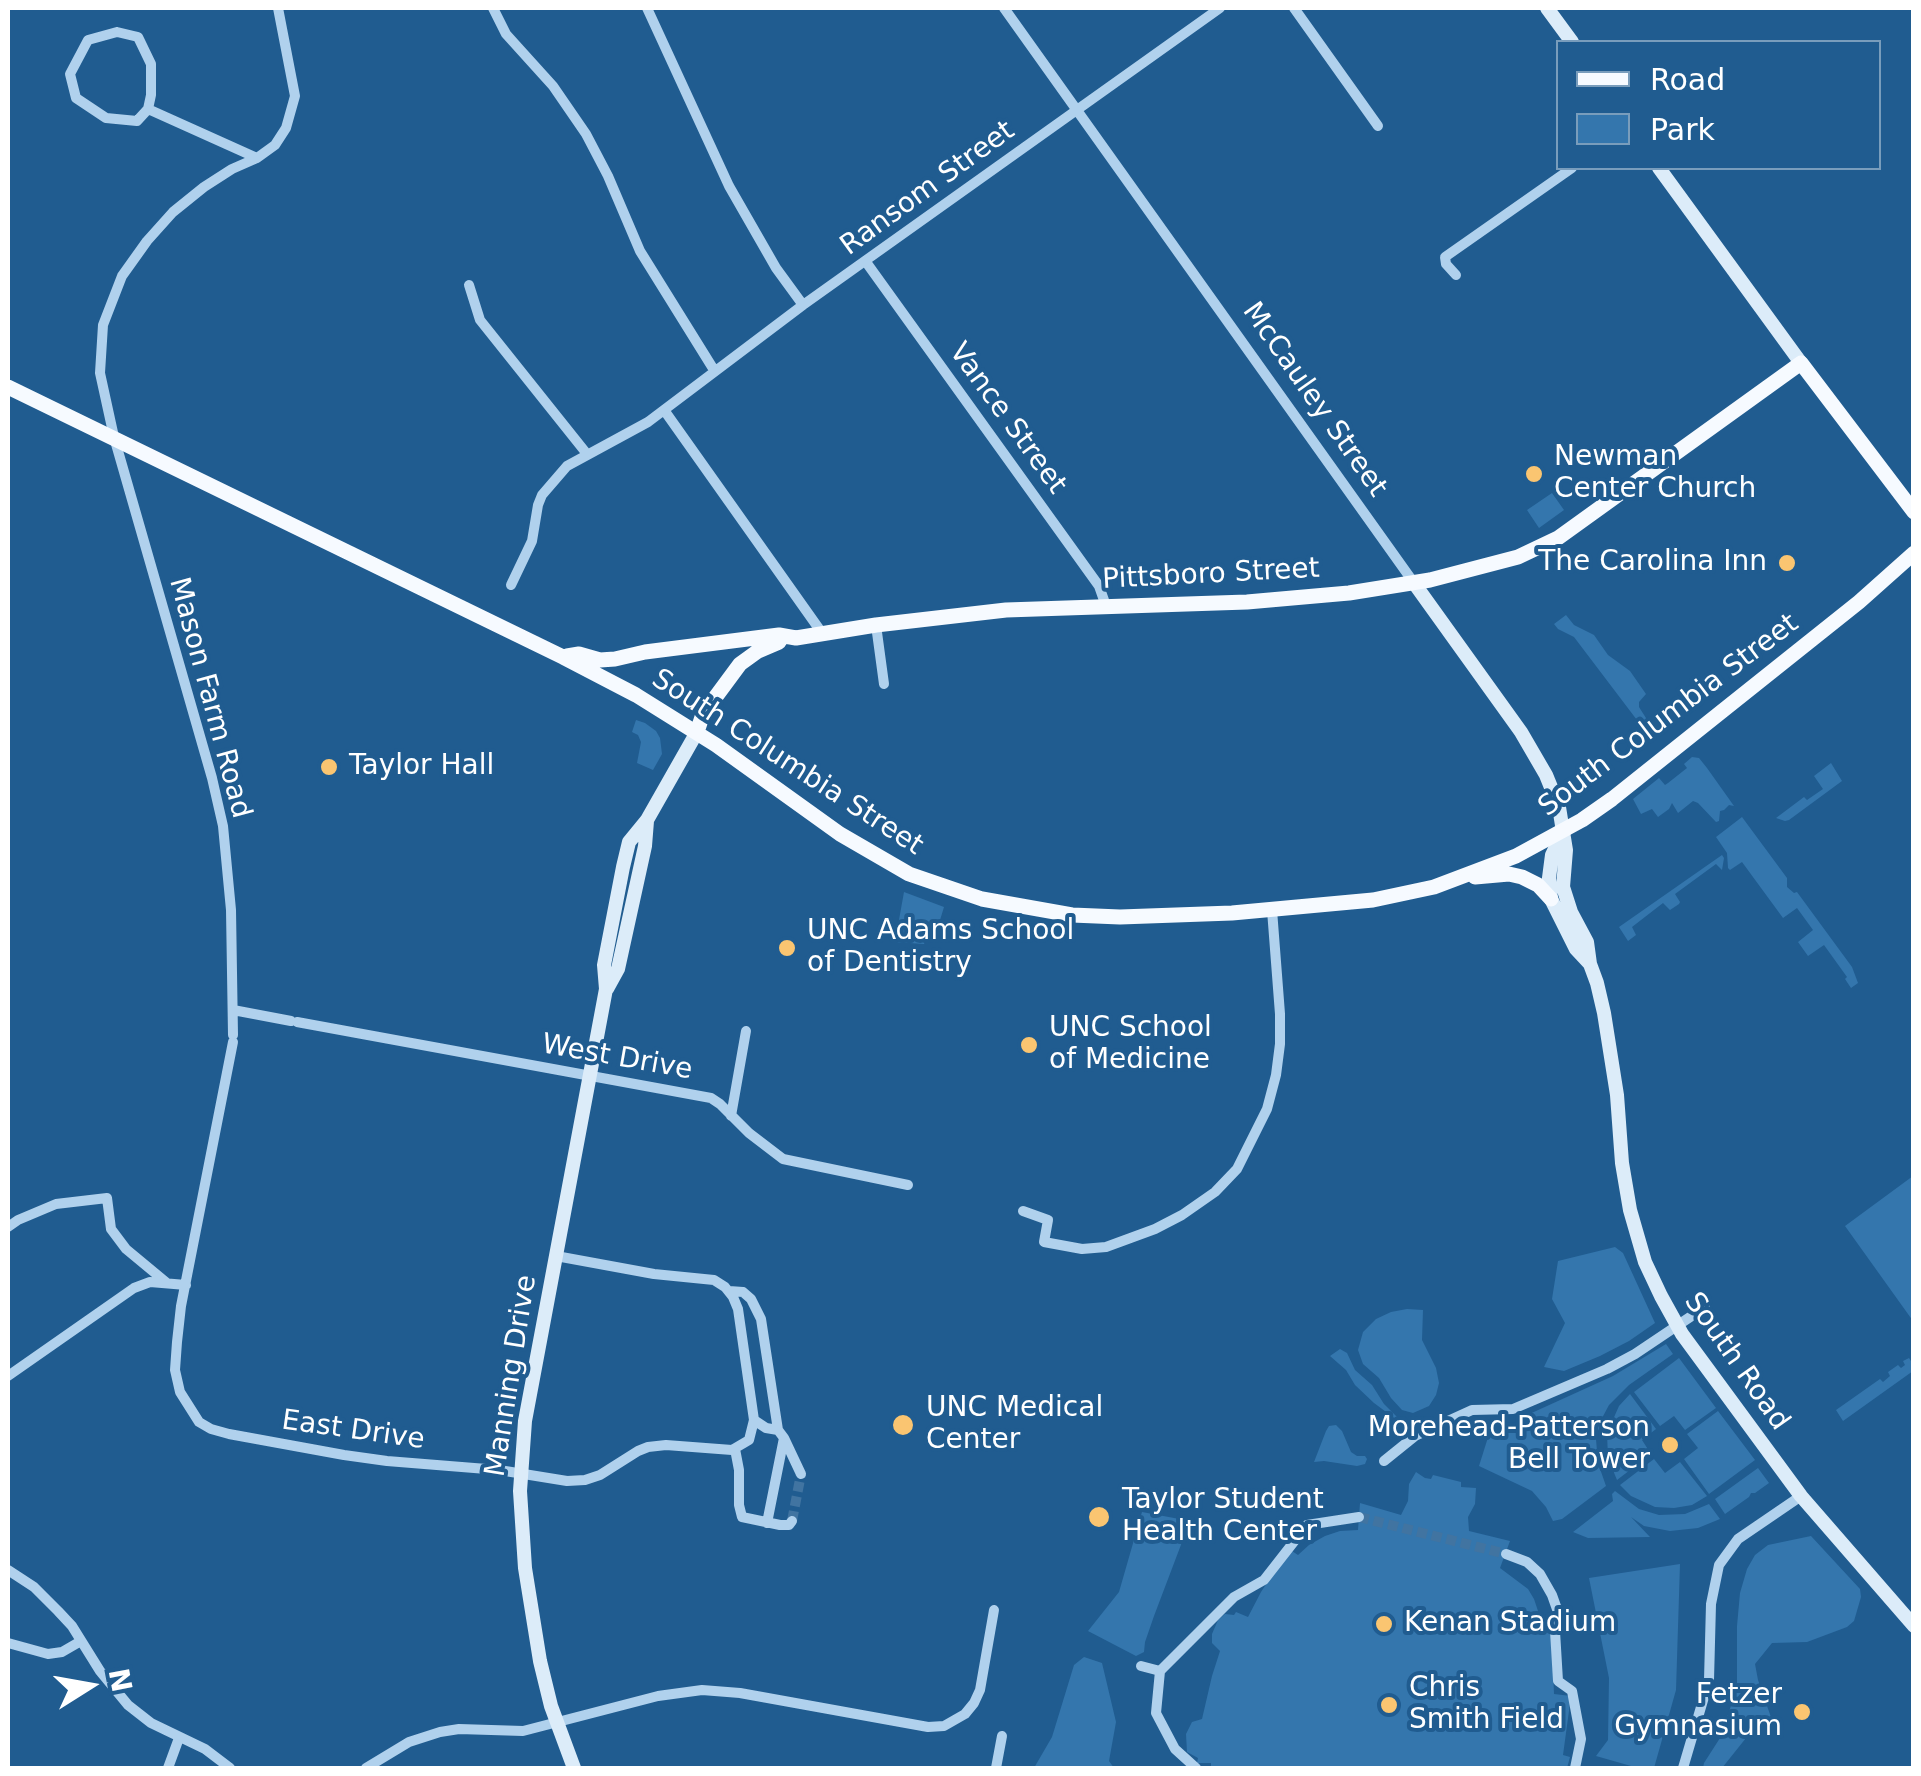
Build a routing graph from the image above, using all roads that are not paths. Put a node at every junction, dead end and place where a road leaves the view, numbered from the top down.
1 (278, 8) edge
2 (493, 8) edge
3 (646, 8) edge
4 (1004, 8) edge
5 (1220, 8) edge
6 (1294, 8) edge
7 (1547, 8) edge
8 (1571, 40) edge
9 (148, 109) junction
10 (1077, 110) junction
11 (1378, 126) dead end
12 (257, 158) junction
13 (1569, 170) edge
14 (1660, 170) edge
15 (866, 262) junction
16 (1456, 275) dead end
17 (469, 286) dead end
18 (804, 305) junction
19 (1801, 363) junction
20 (714, 370) junction
21 (8, 387) edge
22 (664, 410) junction
23 (114, 438) junction
24 (588, 454) junction
25 (1914, 512) edge
26 (1914, 553) edge
27 (1414, 583) junction
28 (510, 585) dead end
29 (1106, 606) junction
30 (876, 625) junction
31 (822, 633) junction
32 (796, 638) junction
33 (563, 657) junction
34 (884, 684) dead end
35 (697, 732) junction
36 (1563, 831) junction
37 (1461, 878) junction
38 (1551, 898) junction
39 (1272, 910) junction
40 (1590, 964) junction
41 (234, 1010) junction
42 (746, 1031) dead end
43 (590, 1076) junction
44 (731, 1116) junction
45 (908, 1184) dead end
46 (1023, 1211) dead end
47 (8, 1227) edge
48 (556, 1256) junction
49 (167, 1283) junction
50 (186, 1285) junction
51 (729, 1291) junction
52 (1705, 1307) dead end
53 (1678, 1326) junction
54 (8, 1376) edge
55 (188, 1409) joint
56 (754, 1420) junction
57 (781, 1434) junction
58 (735, 1449) junction
59 (1384, 1461) dead end
60 (520, 1474) junction
61 (801, 1474) tunnel mouth
62 (1801, 1496) junction
63 (1359, 1517) tunnel mouth
64 (792, 1522) dead end
65 (767, 1523) junction
66 (1506, 1554) tunnel mouth
67 (8, 1570) edge
68 (994, 1610) dead end
69 (1914, 1626) edge
70 (81, 1641) junction
71 (8, 1643) edge
72 (1141, 1666) dead end
73 (1160, 1671) junction
74 (557, 1722) junction
75 (1002, 1736) dead end
76 (179, 1738) junction
77 (168, 1768) edge
78 (230, 1768) edge
79 (366, 1768) edge
80 (574, 1768) edge
81 (996, 1768) edge
82 (1196, 1768) edge
83 (1575, 1768) edge
84 (1683, 1768) edge

1 - 12 street
2 - 20 street
3 - 18 street
4 - 10 street, McCauley Street
5 - 10 street, Ransom Street
6 - 11 street
7 - 8 street
9 - 9 street
9 - 12 street
10 - 15 street, Ransom Street
10 - 27 street, McCauley Street
12 - 23 street, Mason Farm Road
13 - 16 street
14 - 19 street
15 - 18 street, Ransom Street
15 - 29 street, Vance Street
17 - 24 street
18 - 20 street, Ransom Street
19 - 25 main road
19 - 27 main road, Pittsboro Street
20 - 22 street, Ransom Street
21 - 23 main road, South Columbia Street
22 - 24 street, Ransom Street
22 - 31 street
23 - 33 main road, South Columbia Street
23 - 41 street, Mason Farm Road
24 - 28 street, Ransom Street
26 - 36 main road, South Columbia Street
27 - 29 main road, Pittsboro Street
27 - 36 street, McCauley Street
29 - 30 main road, Pittsboro Street
30 - 31 main road, Pittsboro Street
30 - 34 street
31 - 32 main road, Pittsboro Street
32 - 33 main road, Pittsboro Street
32 - 35 main road, Manning Drive
33 - 35 main road, South Columbia Street
35 - 39 main road, South Columbia Street
35 - 43 street, Manning Drive
36 - 37 main road, South Columbia Street
36 - 38 street
36 - 40 street, South Road
37 - 38 main road
37 - 39 main road, South Columbia Street
38 - 40 street, South Road
39 - 46 street
40 - 53 street, South Road
41 - 43 street, West Drive
41 - 50 street, Mason Farm Road
42 - 44 street
43 - 44 street, West Drive
43 - 48 street, Manning Drive
44 - 45 street, West Drive
47 - 49 street
48 - 51 street
48 - 60 street, Manning Drive
49 - 50 street
49 - 54 street
50 - 55 street, Mason Farm Road
51 - 56 street
51 - 57 street
52 - 53 street
53 - 59 street
53 - 62 street, South Road
55 - 60 street, East Drive
56 - 57 street
56 - 58 street
57 - 61 street
57 - 65 street
58 - 60 street, East Drive
58 - 65 street
60 - 74 street, Manning Drive
62 - 69 street, South Road
62 - 84 street
63 - 73 street
64 - 65 street
66 - 83 street
67 - 70 street
68 - 74 street
70 - 71 street
70 - 76 street
72 - 73 street
73 - 82 street
74 - 79 street
74 - 80 street, Manning Drive
75 - 81 street
76 - 77 street
76 - 78 street

